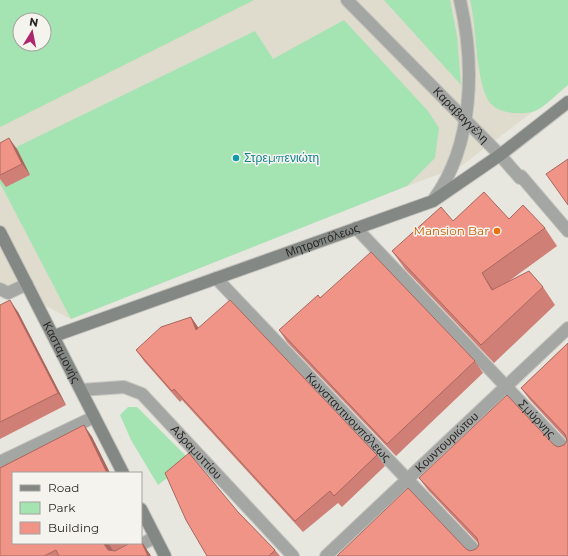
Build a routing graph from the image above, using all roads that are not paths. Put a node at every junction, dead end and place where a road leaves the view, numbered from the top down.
1 (347, 0) edge
2 (460, 0) edge
3 (568, 102) edge
4 (464, 120) junction
5 (500, 154) junction
6 (433, 201) junction
7 (356, 228) junction
8 (0, 232) edge
9 (568, 232) edge
10 (216, 278) junction
11 (27, 284) junction
12 (3, 293) edge
13 (568, 328) edge
14 (54, 336) junction
15 (506, 385) junction
16 (81, 390) junction
17 (94, 417) junction
18 (568, 452) edge
19 (0, 462) edge
20 (122, 472) edge
21 (407, 479) junction
22 (142, 511) edge
23 (155, 538) junction
24 (120, 556) edge
25 (165, 556) edge
26 (293, 556) edge
27 (326, 556) edge
28 (480, 556) edge

1 - 4 street, Καραβαγγέλη
2 - 4 street
3 - 5 street, Μητροπόλεως
4 - 5 street, Καραβαγγέλη
4 - 6 street
5 - 6 street, Μητροπόλεως
5 - 9 street, Καραβαγγέλη
6 - 7 street, Μητροπόλεως
7 - 10 street, Μητροπόλεως
7 - 15 street, Σμύρνης
8 - 11 street, Κασταμονής
10 - 14 street, Μητροπόλεως
10 - 21 street, Κωνσταντινουπόλεως
11 - 12 street
11 - 14 street, Κασταμονής
13 - 15 street, Κουντουριώτου
14 - 16 street, Κασταμονής
15 - 18 street, Σμύρνης
15 - 21 street, Κουντουριώτου
16 - 17 street, Κασταμονής
16 - 26 street, Αδραμυττίου
17 - 19 street
17 - 20 street, Κασταμονής
21 - 27 street, Κουντουριώτου
21 - 28 street, Κωνσταντινουπόλεως
22 - 23 street
23 - 24 street
23 - 25 street

